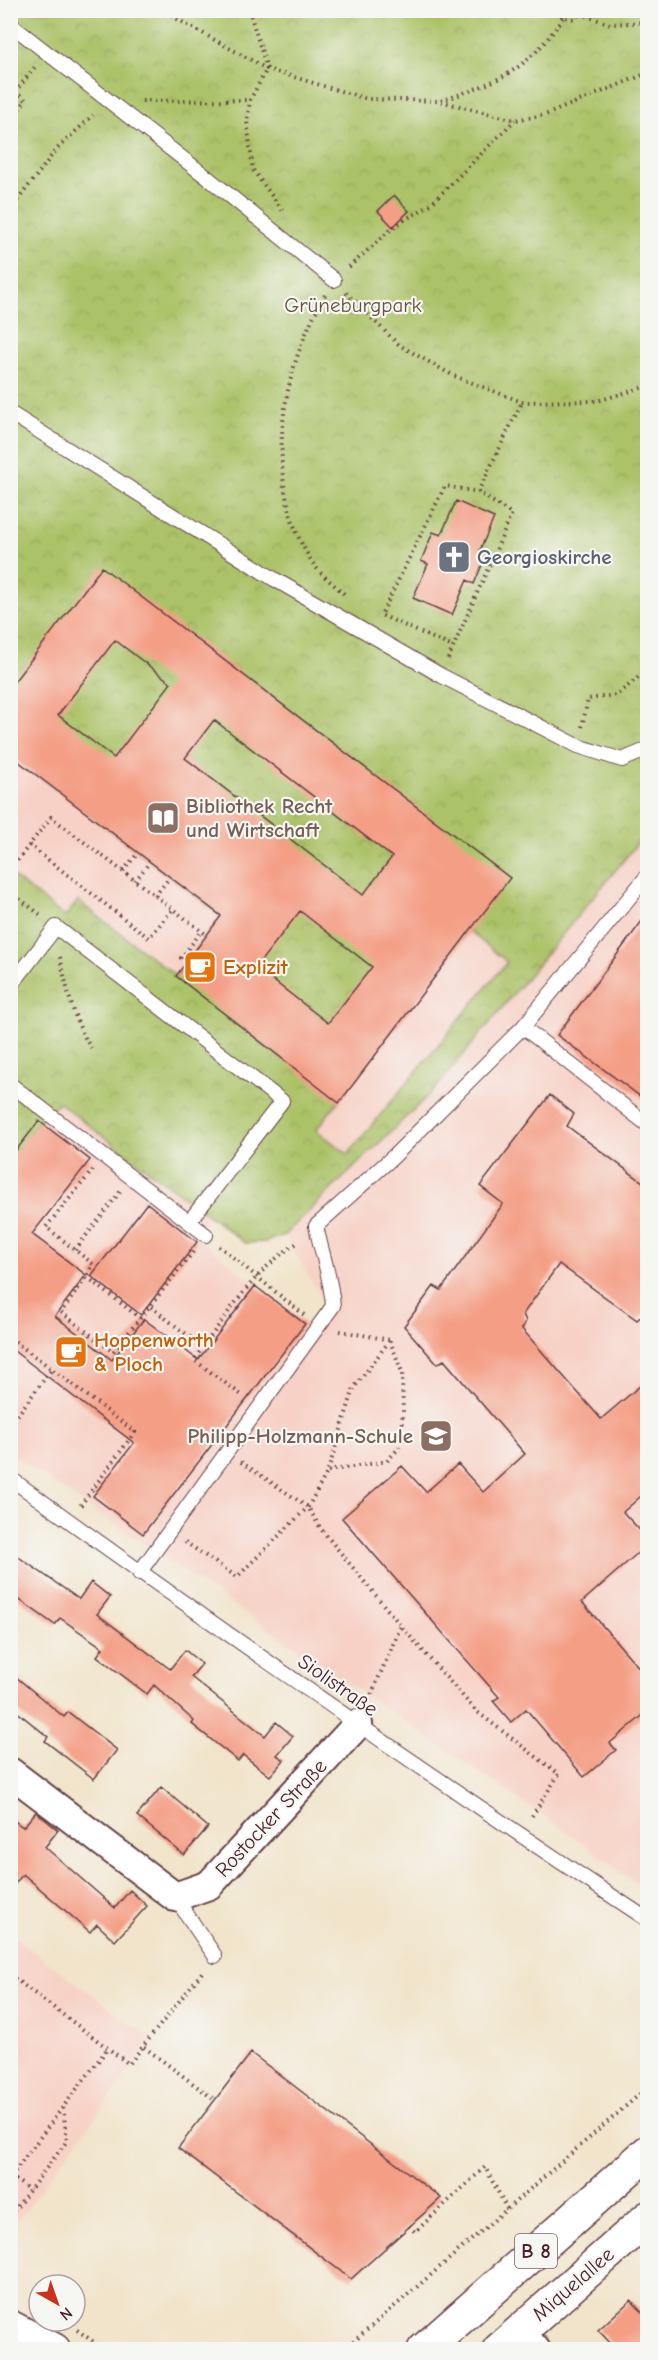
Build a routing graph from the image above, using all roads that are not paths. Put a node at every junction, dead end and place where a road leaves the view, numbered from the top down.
1 (10, 24) edge
2 (334, 280) road end
3 (10, 413) edge
4 (648, 750) edge
5 (648, 875) edge
6 (10, 987) edge
7 (523, 1027) junction
8 (10, 1084) edge
9 (648, 1125) edge
10 (189, 1222) junction
11 (206, 1235) road end
12 (10, 1478) edge
13 (139, 1573) junction
14 (367, 1731) junction
15 (10, 1772) edge
16 (175, 1897) junction
17 (648, 1920) edge
18 (215, 1956) road end
19 (648, 2152) edge
20 (648, 2218) edge
21 (10, 2327) edge
22 (64, 2339) edge
23 (518, 2343) edge
24 (424, 2349) edge

1 - 2 lane
3 - 4 lane
5 - 7 lane
6 - 10 lane
7 - 9 lane
7 - 13 lane
8 - 10 lane
10 - 11 lane
12 - 13 lane, Siolistraße
13 - 14 lane, Siolistraße
14 - 16 street, Rostocker Straße
14 - 17 lane, Siolistraße
15 - 16 street
16 - 18 lane
19 - 24 main road, B 8
20 - 23 main road, Miquelallee / B 8
21 - 22 main road

